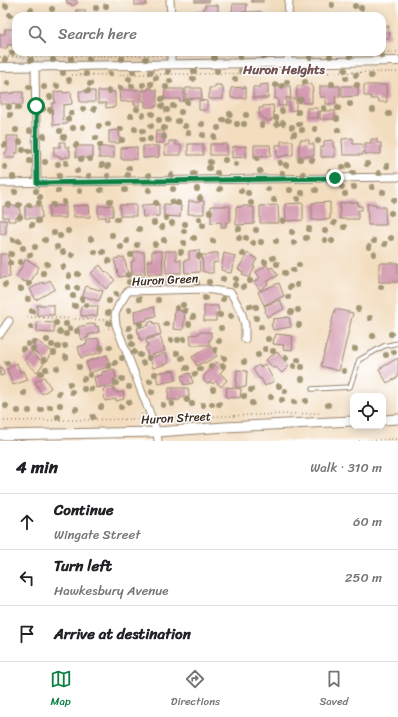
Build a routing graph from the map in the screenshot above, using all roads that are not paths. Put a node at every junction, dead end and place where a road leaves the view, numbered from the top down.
1 (170, 0) edge
2 (288, 0) edge
3 (171, 12) edge
4 (288, 12) edge
5 (171, 56) edge
6 (288, 56) edge
7 (398, 61) edge
8 (288, 63) junction
9 (171, 64) junction
10 (35, 66) junction
11 (0, 67) edge
12 (398, 177) edge
13 (0, 183) edge
14 (37, 183) junction
15 (9, 321) dead end
16 (0, 334) edge
17 (245, 340) dead end
18 (398, 343) edge
19 (312, 389) dead end
20 (398, 419) edge
21 (386, 420) edge
22 (350, 421) edge
23 (0, 435) edge
24 (157, 436) edge

1 - 3 street
2 - 4 street
5 - 9 street
6 - 8 street
7 - 8 street
8 - 9 street
9 - 10 street
10 - 11 street
10 - 14 street
12 - 14 street
13 - 14 street
15 - 16 street
17 - 24 street, Huron Green
18 - 19 lane
20 - 21 main road
22 - 24 main road, Huron Street
23 - 24 main road, Huron Street

